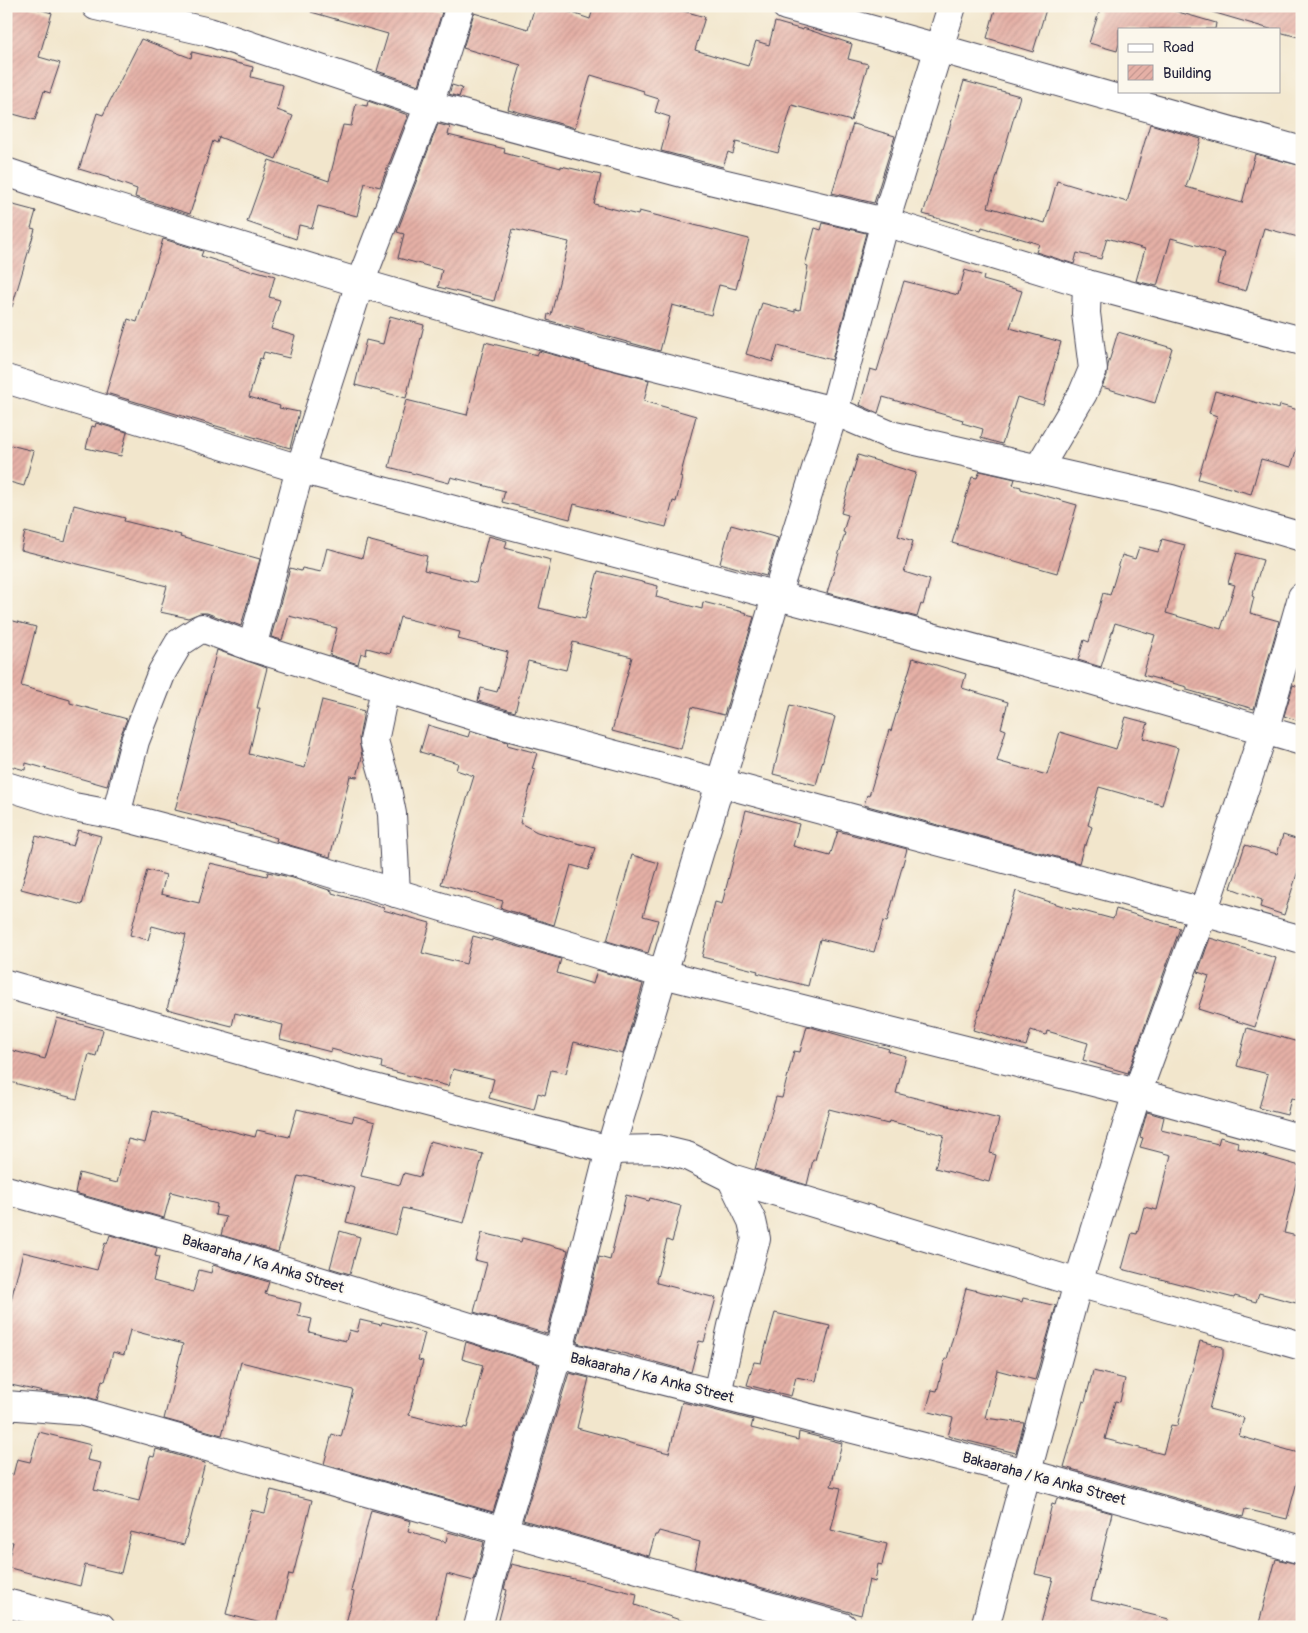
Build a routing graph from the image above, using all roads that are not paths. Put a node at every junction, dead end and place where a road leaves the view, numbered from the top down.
1 (96, 6) edge
2 (460, 6) edge
3 (786, 6) edge
4 (952, 6) edge
5 (938, 48) junction
6 (429, 105) junction
7 (1302, 151) edge
8 (6, 172) edge
9 (885, 222) junction
10 (360, 283) junction
11 (1087, 284) junction
12 (1302, 341) edge
13 (6, 379) edge
14 (834, 410) junction
15 (300, 469) junction
16 (1038, 469) junction
17 (1302, 537) edge
18 (777, 594) junction
19 (1302, 597) edge
20 (252, 647) junction
21 (385, 689) junction
22 (1264, 731) junction
23 (1302, 741) edge
24 (720, 784) junction
25 (6, 786) edge
26 (116, 815) junction
27 (396, 893) junction
28 (1203, 912) junction
29 (1302, 940) edge
30 (663, 974) junction
31 (6, 984) edge
32 (1137, 1093) junction
33 (1302, 1139) edge
34 (610, 1150) junction
35 (732, 1178) junction
36 (6, 1190) edge
37 (1078, 1283) junction
38 (1302, 1346) edge
39 (558, 1354) junction
40 (717, 1394) junction
41 (6, 1404) edge
42 (1026, 1473) junction
43 (503, 1532) junction
44 (1302, 1550) edge
45 (6, 1603) edge
46 (101, 1627) edge
47 (478, 1627) edge
48 (843, 1627) edge
49 (986, 1627) edge

1 - 6 street
2 - 6 street
3 - 5 street
4 - 5 street
5 - 7 street
5 - 9 street
6 - 9 street
6 - 10 street
8 - 10 street
9 - 11 street
9 - 14 street
10 - 14 street
10 - 15 street
11 - 12 street
11 - 16 street
13 - 15 street
14 - 16 street
14 - 18 street
15 - 18 street
15 - 20 street
16 - 17 street
18 - 22 street
18 - 24 street
19 - 22 street
20 - 21 street
20 - 26 street
21 - 24 street
21 - 27 street
22 - 23 street
22 - 28 street
24 - 28 street
24 - 30 street
25 - 26 street
26 - 27 street
27 - 30 street
28 - 29 street
28 - 32 street
30 - 32 street
30 - 34 street
31 - 34 street
32 - 33 street
32 - 37 street
34 - 35 street
34 - 39 street
35 - 37 street
35 - 40 street
36 - 39 street, Bakaaraha / Ka Anka Street
37 - 38 street
37 - 42 street
39 - 40 street, Bakaaraha / Ka Anka Street
39 - 43 street
40 - 42 street, Bakaaraha / Ka Anka Street
41 - 43 street
42 - 44 street, Bakaaraha / Ka Anka Street
42 - 49 street
43 - 47 street
43 - 48 street
45 - 46 street

